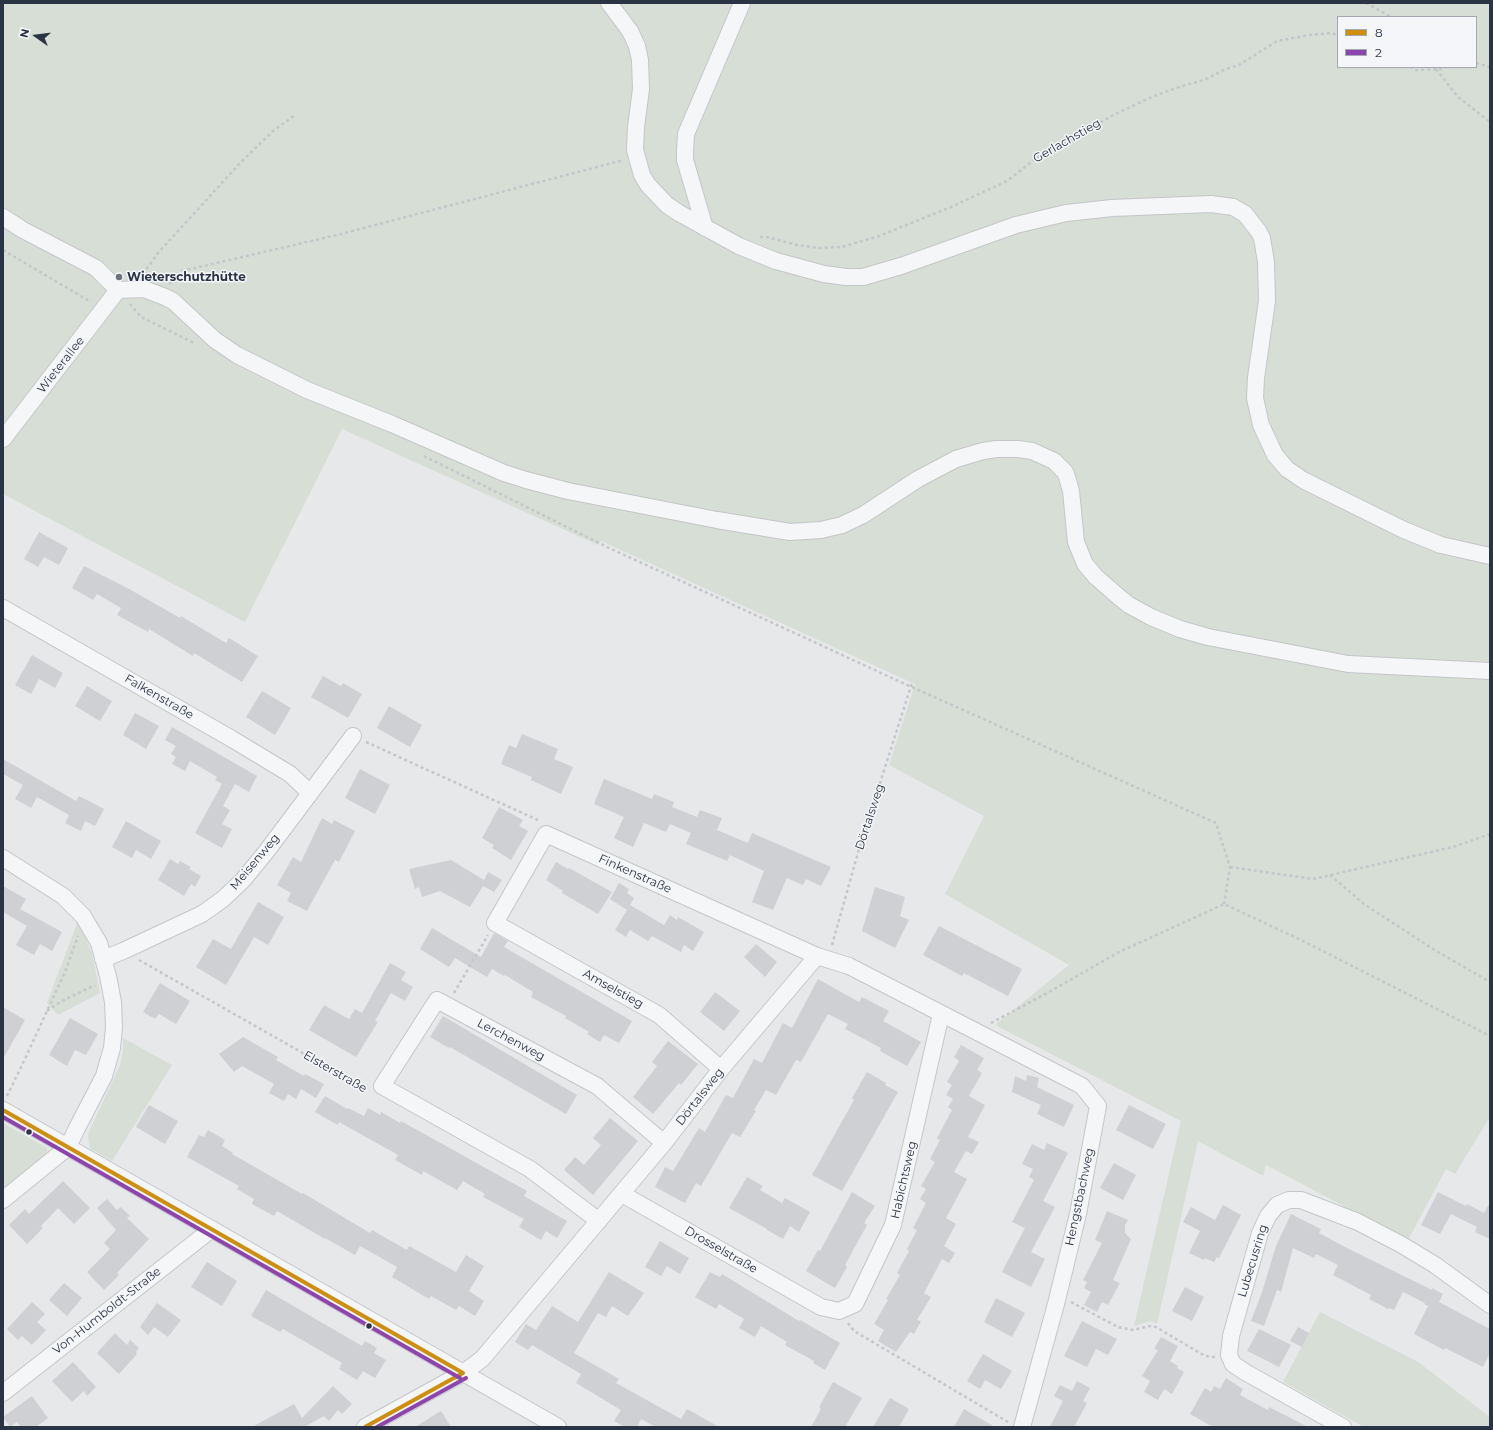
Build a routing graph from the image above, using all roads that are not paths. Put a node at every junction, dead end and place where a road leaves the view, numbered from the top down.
1 (608, 3) edge
2 (742, 3) edge
3 (3, 217) edge
4 (705, 228) junction
5 (118, 290) junction
6 (3, 439) edge
7 (1490, 556) edge
8 (3, 608) edge
9 (1490, 671) edge
10 (353, 736) road end
11 (310, 793) junction
12 (546, 834) joint
13 (3, 858) edge
14 (818, 956) junction
15 (103, 959) junction
16 (942, 1014) junction
17 (721, 1069) junction
18 (382, 1086) joint
19 (4, 1104) edge
20 (664, 1143) junction
21 (68, 1147) junction
22 (622, 1194) junction
23 (3, 1200) edge
24 (598, 1221) junction
25 (212, 1229) junction
26 (1490, 1306) edge
27 (821, 1307) joint
28 (463, 1373) junction
29 (3, 1393) edge
30 (1016, 1425) edge
31 (365, 1427) edge
32 (558, 1427) edge
33 (1343, 1427) edge

1 - 4 street
2 - 4 street
3 - 5 street
4 - 7 street
5 - 6 street, Wieterallee
5 - 9 street
8 - 11 street, Falkenstraße
10 - 11 street, Meisenweg
11 - 15 street, Meisenweg
12 - 14 street, Finkenstraße
12 - 17 street, Amselstieg
13 - 15 street
14 - 16 street
14 - 17 street, Dörtalsweg
15 - 21 street
16 - 27 street, Habichtsweg
16 - 30 street, Hengstbachweg
17 - 20 street, Dörtalsweg
18 - 20 street, Lerchenweg
18 - 24 street, Elsterstraße
19 - 21 street
20 - 22 street, Dörtalsweg
21 - 23 street
21 - 25 street
22 - 24 street, Dörtalsweg
22 - 27 street, Drosselstraße
24 - 28 street, Dörtalsweg
25 - 28 street
25 - 29 street, Von-Humboldt-Straße
26 - 33 street, Lubecusring
28 - 31 street, Dörtalsweg
28 - 32 street

